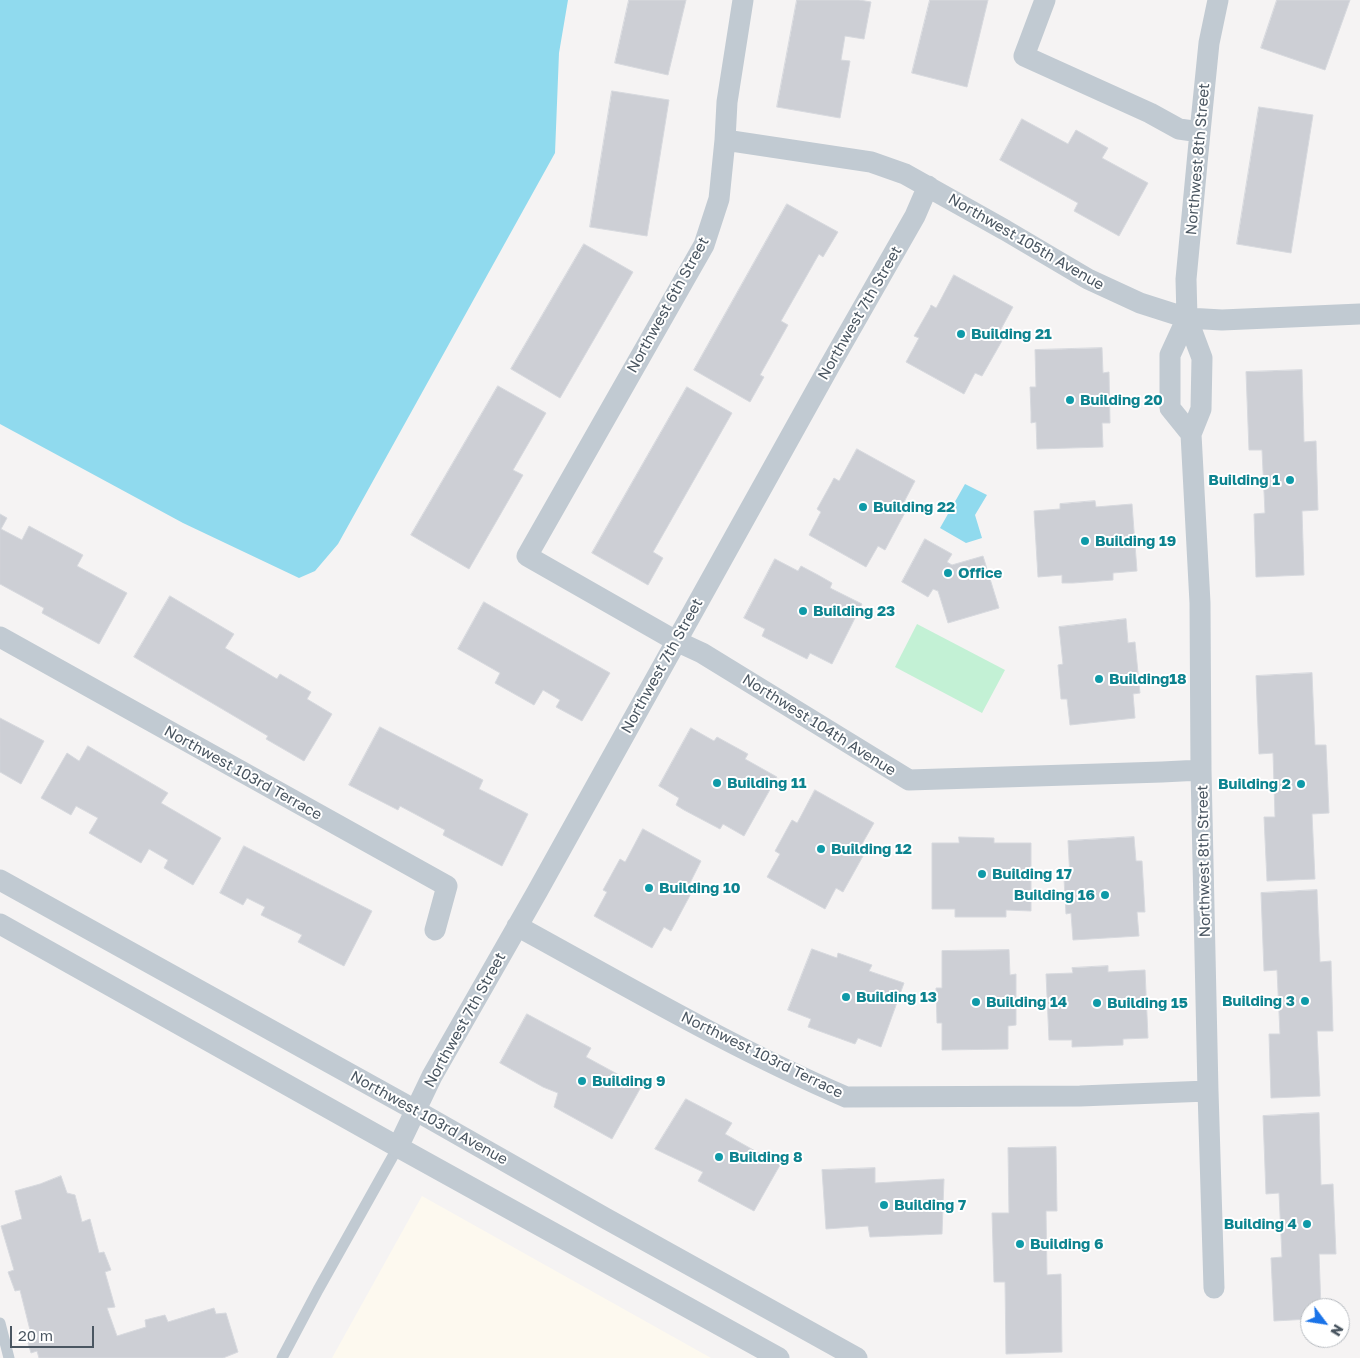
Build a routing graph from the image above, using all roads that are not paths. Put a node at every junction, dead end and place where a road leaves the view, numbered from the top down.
1 (743, 0) edge
2 (1045, 0) edge
3 (1218, 0) edge
4 (1200, 132) junction
5 (725, 140) junction
6 (928, 186) junction
7 (1360, 314) edge
8 (1188, 318) junction
9 (1191, 434) junction
10 (527, 556) joint
11 (0, 637) edge
12 (676, 641) junction
13 (1202, 770) junction
14 (0, 880) edge
15 (0, 924) edge
16 (517, 926) junction
17 (435, 930) dead end
18 (1208, 1091) junction
19 (415, 1110) junction
20 (398, 1147) junction
21 (1214, 1288) dead end
22 (0, 1323) edge
23 (9, 1358) edge
24 (282, 1358) edge
25 (779, 1358) edge
26 (857, 1358) edge

1 - 5 street, Northwest 6th Street
2 - 4 street
3 - 4 street, Northwest 8th Street
4 - 8 street, Northwest 8th Street
5 - 6 street, Northwest 105th Avenue
5 - 10 street, Northwest 6th Street
6 - 8 street, Northwest 105th Avenue
6 - 12 street, Northwest 7th Street
7 - 8 street, Northwest 105th Avenue
8 - 9 street, Northwest 8th Street
8 - 9 street, Northwest 8th Street
9 - 13 street, Northwest 8th Street
10 - 12 street, Northwest 104th Avenue
11 - 17 street, Northwest 103rd Terrace
12 - 13 street, Northwest 104th Avenue
12 - 16 street, Northwest 7th Street
13 - 18 street, Northwest 8th Street
14 - 19 street, Northwest 103rd Avenue
15 - 20 street
16 - 18 street, Northwest 103rd Terrace
16 - 19 street, Northwest 7th Street
18 - 21 street, Northwest 8th Street
19 - 20 street, Northwest 7th Street
19 - 26 street, Northwest 103rd Avenue
20 - 24 lane
20 - 25 street
22 - 23 lane

